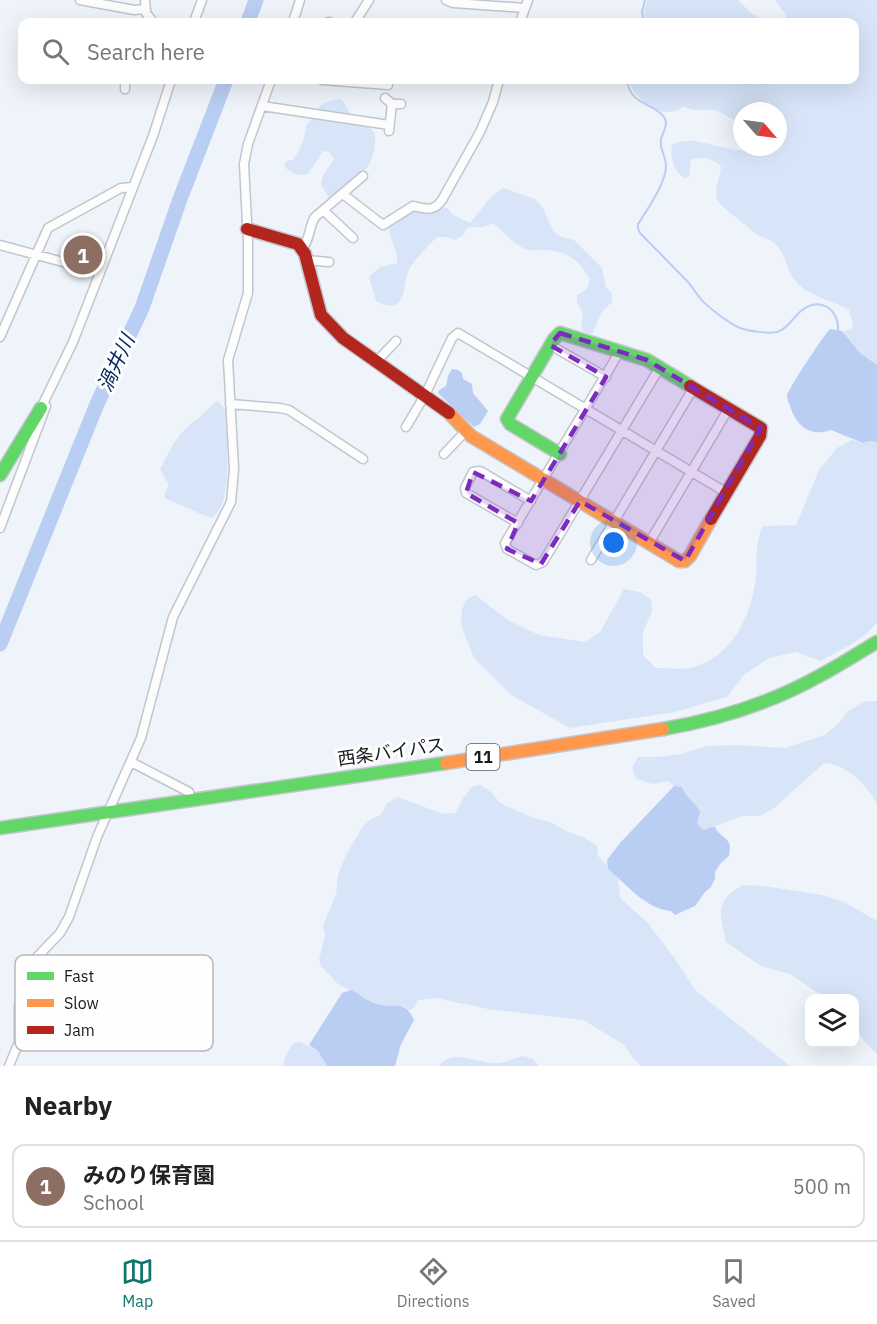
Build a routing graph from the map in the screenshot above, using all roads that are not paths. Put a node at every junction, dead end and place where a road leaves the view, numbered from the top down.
1 (80, 0) edge
2 (202, 0) edge
3 (300, 0) edge
4 (369, 0) edge
5 (446, 0) edge
6 (526, 4) edge
7 (146, 5) edge
8 (195, 18) edge
9 (294, 18) edge
10 (358, 18) edge
11 (170, 84) edge
12 (270, 84) edge
13 (375, 84) edge
14 (498, 84) edge
15 (388, 85) dead end
16 (393, 102) dead end
17 (262, 106) junction
18 (363, 176) dead end
19 (133, 187) junction
20 (344, 195) junction
21 (324, 211) junction
22 (247, 229) junction
23 (353, 238) dead end
24 (0, 245) edge
25 (302, 248) junction
26 (36, 254) junction
27 (307, 260) junction
28 (329, 262) dead end
29 (100, 273) junction
30 (0, 337) edge
31 (396, 341) dead end
32 (550, 345) junction
33 (620, 351) junction
34 (377, 361) junction
35 (660, 367) junction
36 (532, 377) junction
37 (606, 377) junction
38 (694, 387) junction
39 (51, 391) junction
40 (425, 395) junction
41 (230, 404) junction
42 (41, 408) joint
43 (729, 408) junction
44 (587, 410) junction
45 (406, 427) dead end
46 (622, 430) junction
47 (466, 431) junction
48 (656, 451) junction
49 (444, 454) dead end
50 (560, 454) junction
51 (363, 459) dead end
52 (2, 470) edge
53 (691, 472) junction
54 (544, 480) junction
55 (727, 493) junction
56 (531, 501) junction
57 (580, 501) junction
58 (614, 522) junction
59 (518, 523) junction
60 (0, 528) edge
61 (649, 543) junction
62 (591, 560) dead end
63 (877, 642) edge
64 (131, 762) junction
65 (190, 801) junction
66 (107, 813) junction
67 (0, 828) edge
68 (39, 955) edge
69 (15, 1051) edge
70 (9, 1066) edge

1 - 7 street
2 - 8 street
3 - 9 street
4 - 10 street
5 - 6 street
11 - 19 street
12 - 17 street
13 - 15 street
14 - 20 street
16 - 17 street
17 - 22 street
18 - 20 street
19 - 26 street
19 - 29 street
20 - 21 street
21 - 23 street
21 - 25 street
22 - 25 main road
22 - 41 street
24 - 26 street
25 - 27 main road
26 - 29 street
26 - 30 street
27 - 28 street
27 - 34 main road
29 - 39 street
31 - 34 street
32 - 33 main road
32 - 36 main road
32 - 37 street
33 - 35 main road
33 - 37 street
34 - 40 main road
35 - 38 main road
35 - 46 street
36 - 40 street
36 - 44 street
36 - 50 main road
37 - 44 street
38 - 43 main road
38 - 48 street
39 - 42 street
39 - 60 street
40 - 45 street
40 - 47 main road
41 - 51 street
41 - 64 street
42 - 52 main road
43 - 53 street
43 - 55 main road
44 - 46 street
44 - 50 street
46 - 48 street
46 - 57 street
47 - 49 street
47 - 54 main road
48 - 53 street
48 - 58 street
50 - 54 street
53 - 55 street
53 - 61 street
54 - 56 street
54 - 57 main road
55 - 61 main road
56 - 59 street
56 - 59 street
57 - 58 main road
57 - 59 street
58 - 61 main road
58 - 62 street
63 - 65 main road, 西条バイパス / 11
64 - 65 street
64 - 66 street
65 - 66 main road, 西条バイパス / 11
66 - 67 main road, 西条バイパス / 11
66 - 68 street
69 - 70 street

